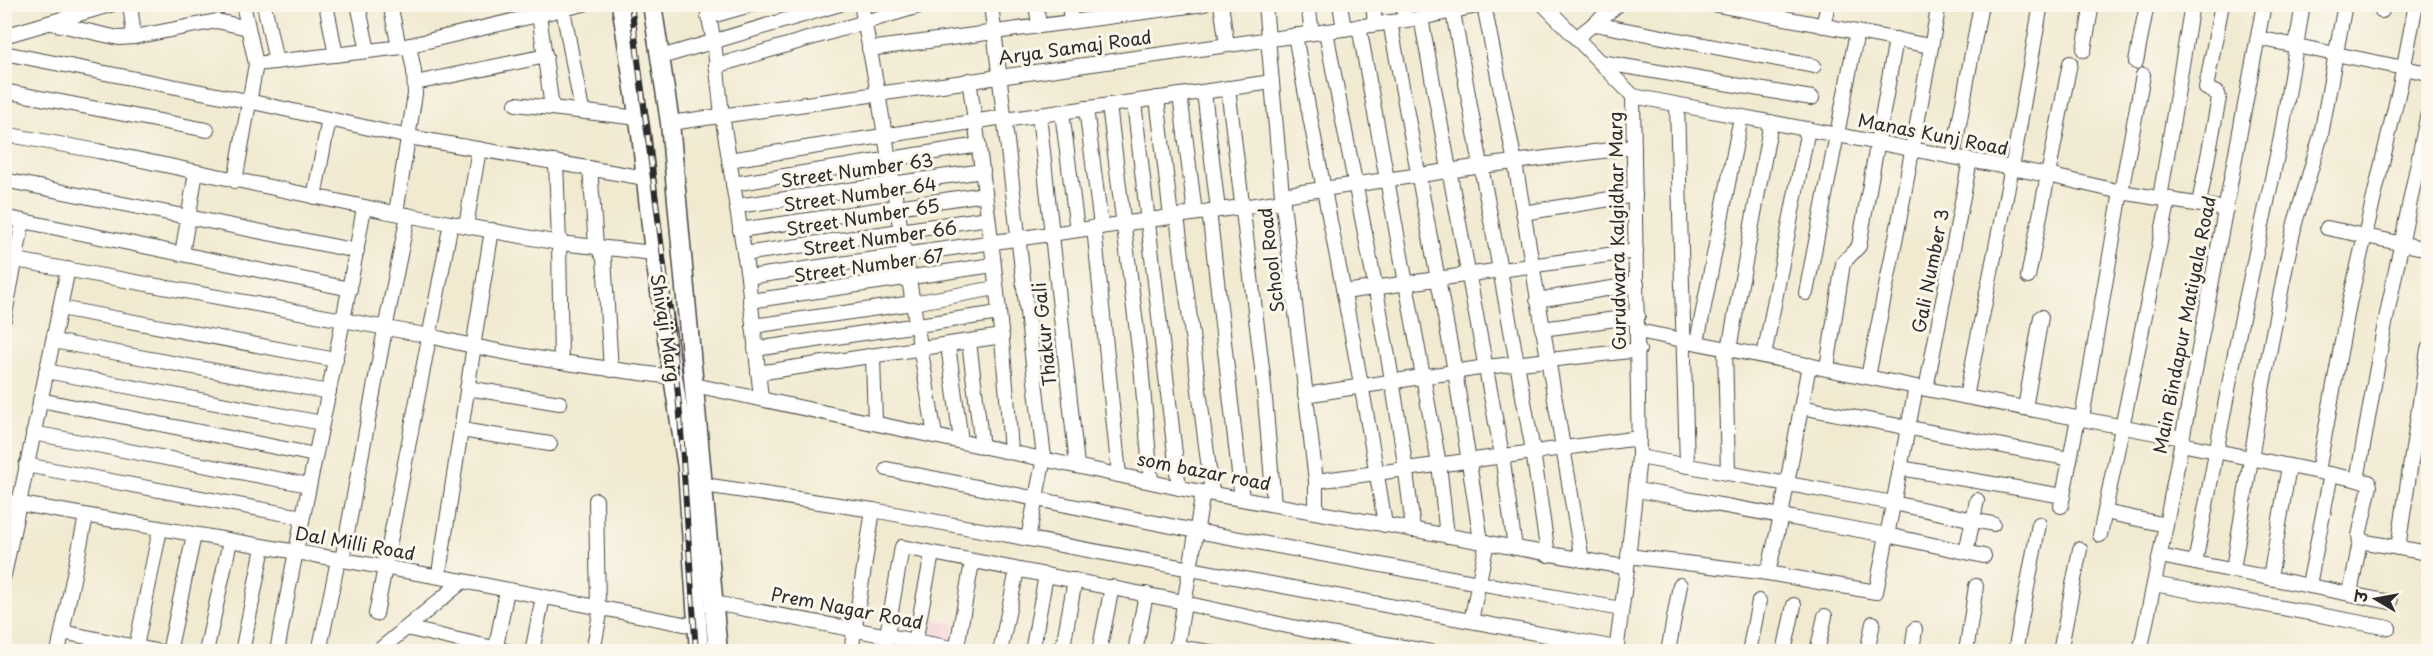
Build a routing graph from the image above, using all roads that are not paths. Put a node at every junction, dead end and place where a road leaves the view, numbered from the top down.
1 (113, 4) edge
2 (130, 4) edge
3 (243, 4) edge
4 (264, 4) edge
5 (326, 4) edge
6 (358, 4) edge
7 (584, 4) edge
8 (621, 4) edge
9 (652, 4) edge
10 (754, 4) edge
11 (840, 4) edge
12 (861, 4) edge
13 (926, 4) edge
14 (991, 4) edge
15 (1036, 4) edge
16 (1069, 4) edge
17 (1221, 4) edge
18 (1265, 4) edge
19 (1308, 4) edge
20 (1340, 4) edge
21 (1372, 4) edge
22 (1403, 4) edge
23 (1543, 4) edge
24 (1712, 4) edge
25 (1828, 4) edge
26 (1939, 4) edge
27 (1981, 4) edge
28 (2041, 4) edge
29 (2092, 4) edge
30 (2147, 4) edge
31 (2192, 4) edge
32 (2222, 4) edge
33 (2264, 4) edge
34 (2303, 4) edge
35 (2345, 4) edge
36 (2416, 4) edge
37 (393, 5) edge
38 (1197, 5) edge
39 (1485, 5) edge
40 (1619, 5) edge
41 (1172, 6) edge
42 (566, 7) edge
43 (1148, 8) edge
44 (1125, 9) edge
45 (1462, 9) edge
46 (707, 11) edge
47 (1101, 11) edge
48 (539, 14) junction
49 (1421, 18) junction
50 (1406, 20) junction
51 (1071, 21) junction
52 (1390, 22) junction
53 (51, 23) junction
54 (864, 23) junction
55 (1376, 24) junction
56 (1595, 24) junction
57 (1039, 25) junction
58 (1359, 26) junction
59 (1823, 26) junction
60 (1613, 27) junction
61 (248, 28) junction
62 (1344, 28) junction
63 (994, 31) junction
64 (1319, 32) junction
65 (1857, 33) junction
66 (1295, 35) junction
67 (4, 36) edge
68 (134, 37) junction
69 (1576, 38) junction
70 (2258, 38) junction
71 (1269, 39) junction
72 (1896, 39) junction
73 (714, 42) junction
74 (1227, 45) junction
75 (404, 46) junction
76 (1930, 46) junction
77 (2295, 47) junction
78 (869, 49) junction
79 (2084, 50) dead end
80 (368, 51) junction
81 (4, 53) edge
82 (336, 55) junction
83 (546, 56) junction
84 (2336, 56) junction
85 (661, 57) junction
86 (276, 62) junction
87 (1600, 62) junction
88 (2070, 63) dead end
89 (256, 64) junction
90 (716, 66) junction
91 (1814, 66) dead end
92 (2403, 70) junction
93 (2428, 73) edge
94 (1000, 76) junction
95 (969, 81) junction
96 (1272, 82) junction
97 (415, 83) junction
98 (1228, 88) junction
99 (4, 91) edge
100 (1204, 92) junction
101 (878, 93) junction
102 (1180, 95) junction
103 (1633, 96) junction
104 (1812, 98) dead end
105 (1157, 99) junction
106 (250, 101) junction
107 (1134, 102) junction
108 (516, 104) dead end
109 (1109, 105) junction
110 (1677, 105) junction
111 (552, 108) junction
112 (1086, 108) junction
113 (582, 111) junction
114 (1062, 112) junction
115 (2428, 113) edge
116 (722, 115) junction
117 (1039, 115) junction
118 (1741, 117) junction
119 (639, 118) junction
120 (1004, 118) junction
121 (329, 119) junction
122 (975, 121) junction
123 (1771, 122) junction
124 (670, 123) junction
125 (1808, 129) junction
126 (207, 130) dead end
127 (4, 134) edge
128 (885, 134) junction
129 (1837, 135) junction
130 (409, 137) junction
131 (1877, 142) junction
132 (979, 145) junction
133 (1634, 147) junction
134 (479, 149) junction
135 (1911, 149) junction
136 (1953, 157) junction
137 (729, 160) junction
138 (889, 160) junction
139 (1970, 160) junction
140 (556, 162) junction
141 (1515, 163) junction
142 (1482, 166) junction
143 (590, 168) junction
144 (2011, 168) junction
145 (983, 171) junction
146 (1450, 171) junction
147 (196, 172) junction
148 (1418, 175) junction
149 (2048, 175) junction
150 (645, 178) junction
151 (4, 180) edge
152 (1386, 180) junction
153 (235, 181) junction
154 (733, 184) junction
155 (893, 184) junction
156 (1354, 185) junction
157 (1322, 189) junction
158 (2121, 192) junction
159 (985, 194) junction
160 (1635, 195) junction
161 (314, 197) junction
162 (1283, 198) junction
163 (2164, 198) junction
164 (2199, 204) junction
165 (737, 206) junction
166 (1243, 206) junction
167 (364, 207) junction
168 (897, 208) junction
169 (2226, 209) junction
170 (1214, 210) junction
171 (1195, 213) junction
172 (1522, 213) junction
173 (402, 214) junction
174 (1174, 216) junction
175 (188, 217) junction
176 (4, 218) edge
177 (988, 218) junction
178 (1148, 220) junction
179 (23, 221) junction
180 (451, 223) junction
181 (1123, 223) junction
182 (466, 226) junction
183 (1098, 227) junction
184 (2327, 228) dead end
185 (740, 230) junction
186 (900, 230) junction
187 (1077, 230) junction
188 (492, 231) junction
189 (1052, 233) junction
190 (2364, 237) junction
191 (1017, 238) junction
192 (990, 242) junction
193 (559, 243) junction
194 (2401, 244) junction
195 (596, 246) junction
196 (2428, 249) edge
197 (357, 251) junction
198 (1636, 251) junction
199 (654, 253) junction
200 (182, 254) junction
201 (744, 254) junction
202 (904, 254) junction
203 (16, 260) junction
204 (993, 265) junction
205 (1533, 267) junction
206 (68, 268) junction
207 (1499, 271) junction
208 (1468, 276) junction
209 (748, 277) junction
210 (2028, 277) dead end
211 (909, 279) junction
212 (1438, 280) junction
213 (1407, 284) junction
214 (1637, 284) junction
215 (996, 288) junction
216 (1375, 288) junction
217 (350, 289) junction
218 (1344, 292) junction
219 (1806, 293) dead end
220 (1537, 300) junction
221 (750, 301) junction
222 (913, 303) junction
223 (60, 308) junction
224 (999, 313) junction
225 (1638, 316) junction
226 (2041, 317) dead end
227 (4, 319) edge
228 (345, 322) junction
229 (917, 325) junction
230 (753, 326) junction
231 (384, 328) junction
232 (1542, 329) junction
233 (1638, 331) junction
234 (430, 336) junction
235 (1002, 336) junction
236 (52, 341) junction
237 (1691, 341) junction
238 (969, 342) junction
239 (948, 345) junction
240 (1727, 348) junction
241 (473, 349) junction
242 (755, 349) junction
243 (2428, 349) edge
244 (921, 350) junction
245 (1639, 350) junction
246 (1764, 356) junction
247 (873, 357) junction
248 (336, 360) junction
249 (1549, 361) junction
250 (561, 362) junction
251 (1516, 364) junction
252 (1809, 365) junction
253 (1486, 367) junction
254 (1827, 368) junction
255 (611, 370) junction
256 (46, 371) junction
257 (1455, 371) junction
258 (758, 374) junction
259 (1423, 376) junction
260 (673, 377) junction
261 (1868, 377) junction
262 (1392, 381) junction
263 (694, 385) junction
264 (1361, 386) junction
265 (467, 388) junction
266 (1921, 388) junction
267 (329, 392) junction
268 (1305, 395) junction
269 (1966, 397) junction
270 (760, 398) junction
271 (40, 400) junction
272 (560, 402) dead end
273 (1801, 407) junction
274 (2025, 408) junction
275 (2080, 418) junction
276 (322, 423) junction
277 (875, 423) junction
278 (2123, 426) junction
279 (1908, 429) junction
280 (461, 430) junction
281 (33, 433) junction
282 (935, 436) junction
283 (1639, 438) junction
284 (961, 441) junction
285 (2182, 441) junction
286 (550, 444) dead end
287 (982, 447) junction
288 (1563, 447) junction
289 (1533, 451) junction
290 (2217, 451) junction
291 (1011, 452) junction
292 (315, 455) junction
293 (1502, 455) junction
294 (1639, 457) junction
295 (1044, 458) junction
296 (2252, 458) junction
297 (2070, 459) junction
298 (1471, 460) junction
299 (1438, 464) junction
300 (26, 465) junction
301 (1077, 465) junction
302 (1687, 466) junction
303 (2289, 466) junction
304 (1407, 468) junction
305 (1900, 468) junction
306 (887, 469) dead end
307 (1377, 473) junction
308 (1728, 473) junction
309 (2324, 473) junction
310 (1119, 475) junction
311 (2357, 480) junction
312 (1151, 481) junction
313 (1316, 481) junction
314 (1787, 484) junction
315 (309, 485) junction
316 (696, 486) junction
317 (1179, 488) junction
318 (1637, 490) junction
319 (1207, 493) junction
320 (1242, 499) junction
321 (596, 500) dead end
322 (1037, 500) junction
323 (1977, 500) dead end
324 (11, 502) edge
325 (1893, 503) junction
326 (1274, 504) junction
327 (873, 510) junction
328 (1316, 511) junction
329 (2105, 512) junction
330 (86, 516) junction
331 (1781, 516) junction
332 (302, 517) junction
333 (1972, 520) junction
334 (1993, 524) dead end
335 (2039, 524) dead end
336 (1384, 525) junction
337 (2166, 525) junction
338 (160, 528) junction
339 (1413, 530) junction
340 (1196, 531) junction
341 (194, 534) junction
342 (1887, 535) junction
343 (2100, 535) dead end
344 (1447, 536) junction
345 (1028, 538) junction
346 (230, 541) junction
347 (2360, 541) junction
348 (1484, 542) junction
349 (262, 547) junction
350 (1515, 548) junction
351 (2398, 548) junction
352 (2080, 549) dead end
353 (294, 552) junction
354 (1966, 552) junction
355 (2428, 553) edge
356 (932, 554) junction
357 (1548, 555) junction
358 (1984, 556) dead end
359 (2160, 556) junction
360 (340, 560) junction
361 (1582, 560) junction
362 (1628, 562) junction
363 (975, 563) junction
364 (2195, 563) junction
365 (385, 568) junction
366 (1190, 569) junction
367 (1017, 570) junction
368 (2233, 570) junction
369 (439, 573) dead end
370 (1768, 573) junction
371 (4, 575) edge
372 (1046, 575) junction
373 (2271, 578) junction
374 (1075, 580) junction
375 (463, 581) junction
376 (1479, 582) junction
377 (2154, 584) junction
378 (1680, 585) dead end
379 (2308, 585) junction
380 (1976, 586) dead end
381 (1112, 587) junction
382 (507, 590) junction
383 (1146, 594) junction
384 (2350, 594) junction
385 (543, 597) junction
386 (1759, 601) dead end
387 (2390, 602) dead end
388 (714, 603) junction
389 (1184, 603) junction
390 (1794, 605) dead end
391 (600, 608) junction
392 (1621, 609) junction
393 (376, 614) dead end
394 (1825, 616) dead end
395 (1472, 621) junction
396 (1873, 623) dead end
397 (699, 627) junction
398 (406, 628) junction
399 (2389, 628) dead end
400 (1915, 629) dead end
401 (856, 630) junction
402 (62, 632) junction
403 (887, 635) junction
404 (914, 646) edge
405 (135, 649) edge
406 (1176, 649) edge
407 (496, 650) edge
408 (956, 650) edge
409 (1616, 650) edge
410 (58, 651) edge
411 (161, 651) edge
412 (169, 651) edge
413 (206, 651) edge
414 (242, 651) edge
415 (277, 651) edge
416 (319, 651) edge
417 (376, 651) edge
418 (512, 651) edge
419 (532, 651) edge
420 (593, 651) edge
421 (699, 651) edge
422 (718, 651) edge
423 (851, 651) edge
424 (884, 651) edge
425 (973, 651) edge
426 (1000, 651) edge
427 (1032, 651) edge
428 (1062, 651) edge
429 (1099, 651) edge
430 (1135, 651) edge
431 (1210, 651) edge
432 (1431, 651) edge
433 (1668, 651) edge
434 (1749, 651) edge
435 (1784, 651) edge
436 (1817, 651) edge
437 (1867, 651) edge
438 (1912, 651) edge
439 (1965, 651) edge
440 (2015, 651) edge
441 (2060, 651) edge
442 (2140, 651) edge

1 - 53 street
2 - 68 street
3 - 61 street
4 - 86 street
5 - 82 street
6 - 80 street
7 - 42 street
8 - 119 main road, Shivaji Marg
9 - 85 main road, Shivaji Marg
10 - 46 street
11 - 73 street
12 - 54 street
13 - 54 street
14 - 63 street
15 - 57 street
16 - 51 street
17 - 74 street
18 - 71 street, School Road
19 - 64 street
20 - 62 street
21 - 55 street
22 - 50 street
23 - 69 street, Gurudwara Kalgidhar Marg
24 - 59 street
25 - 59 street
26 - 76 street
27 - 136 street
28 - 144 street
29 - 79 street
30 - 158 street
31 - 163 street
32 - 164 street
33 - 70 street, Main Bindapur Matiyala Road
34 - 77 street
35 - 84 street
36 - 92 street
37 - 75 street
38 - 41 street
39 - 45 street, Arya Samaj Road
39 - 141 street
40 - 56 street
40 - 60 street
41 - 43 street
42 - 48 street
42 - 113 street
43 - 44 street
44 - 47 street
45 - 49 street, Arya Samaj Road
45 - 142 street
46 - 73 street
47 - 51 street
48 - 75 street
48 - 83 street
49 - 50 street, Arya Samaj Road
49 - 146 street
50 - 52 street, Arya Samaj Road
51 - 57 street
52 - 55 street, Arya Samaj Road
52 - 148 street
53 - 67 street
53 - 68 street
54 - 78 street
54 - 90 street
55 - 58 street, Arya Samaj Road
56 - 60 street
56 - 69 street
57 - 63 street
58 - 62 street, Arya Samaj Road
58 - 152 street
59 - 65 street
60 - 91 street
61 - 68 street
61 - 89 street
62 - 64 street, Arya Samaj Road
63 - 78 street
63 - 94 street
64 - 66 street, Arya Samaj Road
64 - 156 street
65 - 72 street
65 - 129 street
66 - 71 street, Arya Samaj Road
66 - 157 street
69 - 87 street, Gurudwara Kalgidhar Marg
70 - 77 street
70 - 169 street, Main Bindapur Matiyala Road
71 - 74 street, Arya Samaj Road
71 - 96 street, School Road
72 - 76 street
72 - 131 street
73 - 85 street
73 - 90 street
74 - 94 street, Arya Samaj Road
75 - 80 street
75 - 97 street
76 - 135 street
77 - 84 street
77 - 290 street
78 - 101 street
80 - 82 street
81 - 106 street
82 - 86 street
83 - 97 street
83 - 111 street
84 - 92 street
84 - 296 street
85 - 124 main road, Shivaji Marg
86 - 89 street
87 - 103 street, Gurudwara Kalgidhar Marg
87 - 104 street
88 - 149 street
89 - 106 street
90 - 116 street
92 - 93 street
92 - 190 street
94 - 95 street, Arya Samaj Road
94 - 120 street
95 - 101 street, Arya Samaj Road
95 - 122 street
96 - 98 street
96 - 162 street, School Road
97 - 130 street
98 - 100 street
98 - 166 street
99 - 126 street
100 - 102 street
100 - 170 street
101 - 116 street, Arya Samaj Road
101 - 128 street
102 - 105 street
102 - 171 street
103 - 110 street, Manas Kunj Road
103 - 133 street, Gurudwara Kalgidhar Marg
105 - 107 street
105 - 174 street
106 - 121 street
106 - 153 street
107 - 109 street
107 - 178 street
108 - 111 street
109 - 112 street
109 - 181 street
110 - 118 street, Manas Kunj Road
110 - 237 street
111 - 113 street
112 - 114 street
112 - 183 street
113 - 119 street
114 - 117 street
114 - 187 street
115 - 194 street
116 - 124 street, Arya Samaj Road
116 - 137 street
117 - 120 street
117 - 189 street, Thakur Gali
118 - 123 street, Manas Kunj Road
118 - 237 street
119 - 150 main road, Shivaji Marg
120 - 122 street
120 - 191 street
121 - 130 street
121 - 161 street
122 - 128 street
122 - 132 street
123 - 125 street, Manas Kunj Road
123 - 240 street
124 - 263 main road, Shivaji Marg
125 - 129 street, Manas Kunj Road
125 - 246 street
127 - 147 street
128 - 137 street
128 - 138 street
129 - 131 street, Manas Kunj Road
129 - 219 street
130 - 134 street
130 - 173 street
131 - 135 street, Manas Kunj Road
131 - 254 street
132 - 138 street
132 - 145 street
133 - 141 street
133 - 160 street, Gurudwara Kalgidhar Marg
134 - 140 street
134 - 182 street
135 - 136 street, Manas Kunj Road
135 - 261 street
136 - 139 street, Manas Kunj Road
137 - 154 street
138 - 154 street
138 - 155 street
139 - 144 street, Manas Kunj Road
139 - 266 street, Gali Number 3
140 - 143 street
140 - 193 street
141 - 142 street
141 - 172 street
142 - 146 street
142 - 207 street
143 - 150 street
143 - 195 street
144 - 149 street, Manas Kunj Road
144 - 269 street
145 - 155 street, Street Number 63
145 - 159 street
146 - 148 street
146 - 208 street
147 - 153 street
147 - 175 street
148 - 152 street
148 - 212 street
149 - 158 street, Manas Kunj Road
149 - 210 street
150 - 199 main road, Shivaji Marg
151 - 175 street
152 - 156 street
152 - 213 street
153 - 161 street
154 - 165 street
155 - 165 street, Street Number 63
155 - 168 street
156 - 157 street
156 - 216 street
157 - 162 street
157 - 218 street
158 - 163 street, Manas Kunj Road
158 - 275 street
159 - 168 street, Street Number 64
159 - 177 street
160 - 172 street
160 - 198 street, Gurudwara Kalgidhar Marg
161 - 167 street
162 - 166 street
162 - 268 street, School Road
163 - 164 street, Manas Kunj Road
163 - 278 street
164 - 169 street, Manas Kunj Road
165 - 185 street
166 - 170 street
166 - 326 street
167 - 173 street
167 - 197 street
168 - 185 street, Street Number 64
168 - 186 street
169 - 285 street, Main Bindapur Matiyala Road
170 - 171 street
170 - 320 street
171 - 174 street
172 - 205 street
173 - 180 street
173 - 231 street
174 - 178 street
174 - 319 street
175 - 197 street
175 - 200 street
176 - 179 street
177 - 186 street, Street Number 65
177 - 192 street
178 - 181 street
178 - 317 street
179 - 200 street
179 - 203 street
180 - 182 street
180 - 234 street
181 - 183 street
181 - 312 street
182 - 188 street
183 - 187 street
183 - 310 street
184 - 190 street
185 - 201 street
186 - 201 street, Street Number 65
186 - 202 street
187 - 189 street
188 - 193 street
188 - 241 street
189 - 191 street
189 - 301 street, Thakur Gali
190 - 194 street
190 - 309 street
191 - 192 street, Street Number 66
191 - 295 street
192 - 202 street, Street Number 66
192 - 204 street
193 - 195 street
193 - 250 street
194 - 196 street
194 - 311 street
195 - 199 street
195 - 255 street
197 - 217 street
198 - 205 street
198 - 214 street, Gurudwara Kalgidhar Marg
199 - 260 main road, Shivaji Marg
200 - 217 street
201 - 209 street
202 - 209 street, Street Number 66
202 - 211 street
203 - 206 street
203 - 227 street
204 - 211 street, Street Number 67
204 - 215 street
205 - 207 street
205 - 220 street
206 - 223 street
206 - 228 street
207 - 208 street
207 - 251 street
208 - 212 street
208 - 253 street
209 - 221 street
211 - 221 street, Street Number 67
211 - 222 street
212 - 213 street
212 - 257 street
213 - 216 street
213 - 259 street
214 - 220 street
214 - 225 street, Gurudwara Kalgidhar Marg
215 - 222 street
215 - 224 street
216 - 218 street
216 - 262 street
217 - 228 street
218 - 264 street
220 - 232 street
221 - 230 street
222 - 229 street
222 - 230 street
223 - 236 street
223 - 248 street
224 - 229 street
224 - 235 street
225 - 232 street
225 - 233 street, Gurudwara Kalgidhar Marg
226 - 274 street
228 - 231 street
228 - 248 street
229 - 242 street
229 - 244 street
230 - 242 street
231 - 234 street
231 - 360 street
232 - 249 street
233 - 237 street
233 - 245 street, Gurudwara Kalgidhar Marg
234 - 241 street
234 - 365 street
235 - 238 street
235 - 291 street
236 - 256 street
236 - 267 street
237 - 240 street
237 - 302 street
238 - 239 street
238 - 287 street
239 - 244 street
239 - 284 street
240 - 246 street
240 - 308 street
241 - 250 street
241 - 265 street
242 - 258 street
243 - 351 street
244 - 247 street
244 - 282 street
245 - 249 street
245 - 283 street, Gurudwara Kalgidhar Marg
246 - 252 street
247 - 258 street
247 - 277 street
248 - 267 street
249 - 251 street
249 - 288 street
250 - 255 street
251 - 253 street
251 - 289 street
252 - 254 street
252 - 273 street
253 - 257 street
253 - 293 street
254 - 261 street
255 - 260 street
256 - 271 street
256 - 276 street
257 - 259 street
257 - 298 street
258 - 270 street
259 - 262 street
259 - 299 street
260 - 316 main road, Shivaji Marg
261 - 266 street
262 - 264 street
262 - 304 street
263 - 270 street, som bazar road
263 - 316 main road, Shivaji Marg
264 - 268 street
264 - 307 street
265 - 272 street
265 - 280 street
266 - 269 street
266 - 279 street, Gali Number 3
267 - 276 street
268 - 313 street, School Road
269 - 274 street
270 - 277 street, som bazar road
271 - 281 street
271 - 292 street
273 - 279 street
273 - 314 street
274 - 275 street
275 - 278 street
275 - 297 street
276 - 292 street
277 - 282 street, som bazar road
278 - 285 street
278 - 329 street
279 - 297 street
279 - 305 street, Gali Number 3
280 - 286 street
280 - 369 street
281 - 300 street
281 - 315 street
282 - 284 street, som bazar road
283 - 288 street
283 - 294 street, Gurudwara Kalgidhar Marg
284 - 287 street, som bazar road
285 - 290 street
285 - 337 street, Main Bindapur Matiyala Road
287 - 291 street, som bazar road
288 - 289 street
288 - 361 street
289 - 293 street
289 - 357 street
290 - 296 street
290 - 364 street
291 - 295 street, som bazar road
292 - 315 street
293 - 298 street
293 - 350 street
294 - 302 street
294 - 318 street, Gurudwara Kalgidhar Marg
295 - 301 street, som bazar road
295 - 322 street
296 - 303 street
296 - 368 street
297 - 305 street
298 - 299 street
298 - 348 street
299 - 304 street
299 - 344 street
300 - 324 street
300 - 332 street
301 - 310 street, som bazar road
302 - 308 street
303 - 309 street
303 - 373 street
304 - 307 street
304 - 339 street
305 - 325 street, Gali Number 3
306 - 322 street
307 - 313 street
307 - 336 street
308 - 314 street
309 - 311 street
309 - 379 street
310 - 312 street, som bazar road
311 - 347 street
312 - 317 street, som bazar road
313 - 328 street, School Road
314 - 325 street
314 - 331 street
315 - 332 street
316 - 327 street
316 - 388 main road, Shivaji Marg
316 - 397 main road, Shivaji Marg
317 - 319 street, som bazar road
318 - 331 street
318 - 362 street, Gurudwara Kalgidhar Marg
319 - 320 street, som bazar road
319 - 340 street
320 - 326 street, som bazar road
321 - 391 street
322 - 340 street
322 - 345 street
323 - 333 street
324 - 330 street, Dal Milli Road
324 - 371 street
325 - 333 street
325 - 342 street, Gali Number 3
326 - 328 street, som bazar road
327 - 345 street
327 - 401 street
328 - 336 street, som bazar road
329 - 337 street
329 - 343 street
330 - 338 street, Dal Milli Road
330 - 402 street
331 - 342 street
331 - 370 street
332 - 353 street
333 - 334 street
333 - 354 street
335 - 440 street
336 - 339 street, som bazar road
337 - 359 street, Main Bindapur Matiyala Road
338 - 341 street, Dal Milli Road
338 - 405 street
339 - 344 street, som bazar road
340 - 366 street
340 - 376 street
341 - 346 street, Dal Milli Road
341 - 412 street
342 - 354 street
342 - 370 street, som bazar road
344 - 348 street, som bazar road
345 - 366 street
346 - 349 street, Dal Milli Road
346 - 413 street
347 - 351 street
347 - 384 street
348 - 350 street, som bazar road
348 - 376 street
349 - 353 street, Dal Milli Road
349 - 414 street
350 - 357 street, som bazar road
351 - 355 street
352 - 441 street
353 - 360 street, Dal Milli Road
353 - 415 street
354 - 358 street
356 - 363 street
356 - 403 street
356 - 404 street
357 - 361 street, som bazar road
359 - 364 street
359 - 377 street, Main Bindapur Matiyala Road
360 - 365 street, Dal Milli Road
360 - 416 street
361 - 362 street, som bazar road
362 - 370 street, som bazar road
362 - 392 street
363 - 367 street
363 - 408 street
364 - 368 street
365 - 375 street, Dal Milli Road
365 - 393 street
366 - 389 street
366 - 395 street
367 - 372 street
367 - 426 street
368 - 373 street
372 - 374 street
372 - 427 street
373 - 379 street
374 - 381 street
374 - 428 street
375 - 382 street, Dal Milli Road
375 - 398 street
376 - 392 street
376 - 395 street
377 - 399 street
377 - 442 street, Main Bindapur Matiyala Road
378 - 433 street
379 - 384 street
380 - 439 street
381 - 383 street
381 - 429 street
382 - 385 street, Dal Milli Road
382 - 407 street
383 - 389 street
383 - 430 street
384 - 387 street
385 - 391 street, Dal Milli Road
385 - 419 street
386 - 434 street
388 - 401 street, Prem Nagar Road
388 - 422 main road, Shivaji Marg
389 - 406 street
389 - 432 street
390 - 435 street
391 - 397 street, Dal Milli Road
391 - 420 street
392 - 409 street
394 - 436 street
395 - 409 street
396 - 437 street
397 - 421 main road, Shivaji Marg
398 - 407 street
398 - 417 street
400 - 438 street
401 - 403 street, Prem Nagar Road
401 - 423 street
402 - 405 street
402 - 410 street
403 - 404 street, Prem Nagar Road
403 - 424 street
404 - 408 street, Prem Nagar Road
405 - 411 street
406 - 431 street
407 - 418 street
408 - 425 street, Prem Nagar Road

